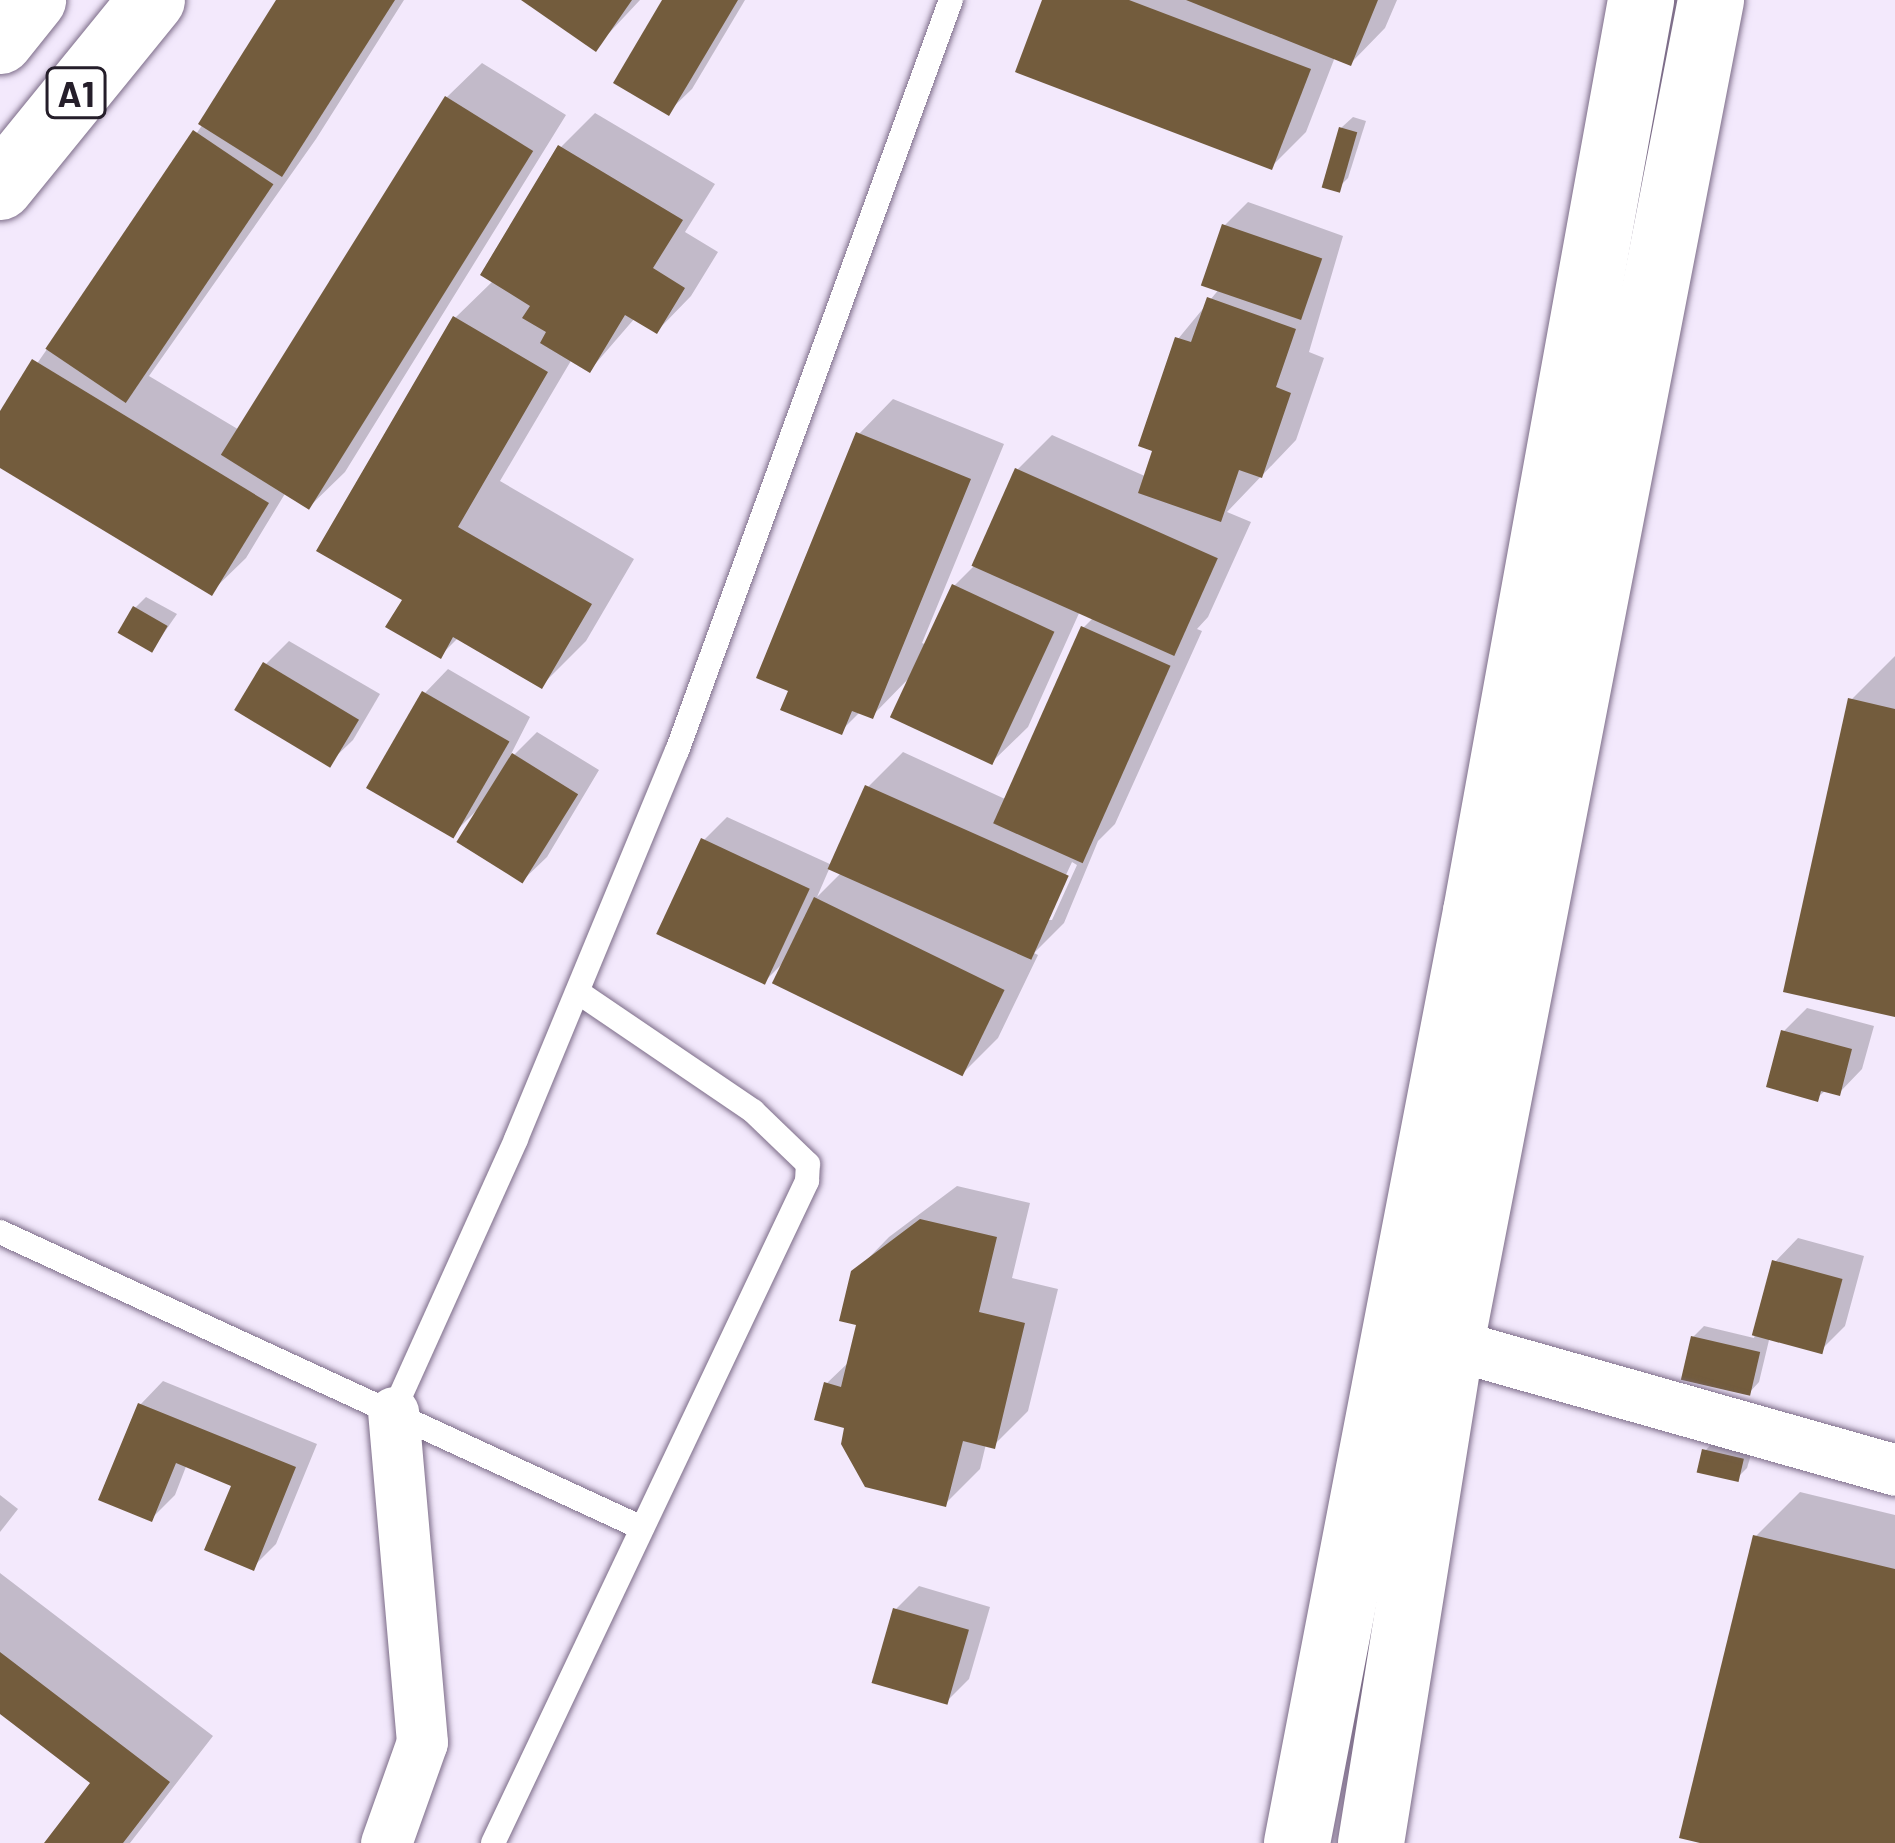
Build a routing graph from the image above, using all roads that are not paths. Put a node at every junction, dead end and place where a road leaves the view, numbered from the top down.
1 (33, 0) edge
2 (152, 0) edge
3 (951, 0) edge
4 (1641, 0) edge
5 (1712, 0) edge
6 (0, 41) edge
7 (0, 187) edge
8 (578, 992) junction
9 (0, 1232) edge
10 (1450, 1344) junction
11 (393, 1412) junction
12 (1895, 1470) edge
13 (642, 1528) junction
14 (386, 1843) edge
15 (493, 1843) edge
16 (1297, 1843) edge
17 (1371, 1843) edge

1 - 6 main road, A1
2 - 7 main road, A1
3 - 8 lane
4 - 16 main road
5 - 10 main road
8 - 11 lane
8 - 13 lane
9 - 11 lane
10 - 12 street
10 - 17 main road
11 - 13 lane
11 - 14 street
13 - 15 lane

